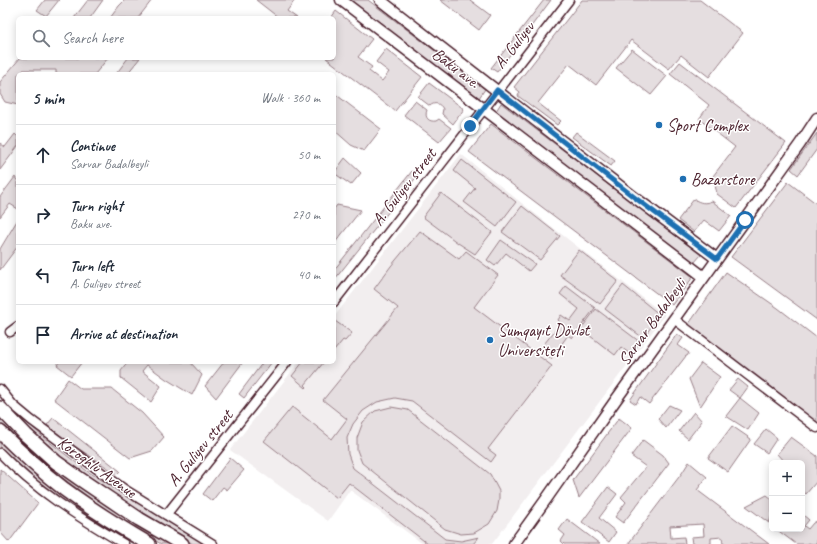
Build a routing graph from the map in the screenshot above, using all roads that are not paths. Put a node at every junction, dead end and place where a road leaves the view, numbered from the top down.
1 (340, 0) edge
2 (380, 0) edge
3 (569, 0) edge
4 (497, 90) junction
5 (483, 109) junction
6 (817, 118) edge
7 (717, 259) junction
8 (704, 277) junction
9 (336, 299) edge
10 (674, 319) junction
11 (16, 328) edge
12 (10, 332) dead end
13 (285, 364) edge
14 (0, 388) edge
15 (0, 408) edge
16 (817, 428) edge
17 (0, 432) edge
18 (0, 453) edge
19 (166, 515) junction
20 (124, 544) edge
21 (149, 544) edge
22 (182, 544) edge
23 (213, 544) edge
24 (514, 544) edge

1 - 5 street, Baku ave.
2 - 4 street, Baku ave.
3 - 4 street, A. Guliyev
4 - 5 street, A. Guliyev street
4 - 7 street, Baku ave.
5 - 8 street, Baku ave.
5 - 9 street, A. Guliyev street
6 - 7 street, Sarvar Badalbeyli
7 - 8 street, Sarvar Badalbeyli
8 - 10 street, Sarvar Badalbeyli
10 - 16 street
10 - 24 street, Sarvar Badalbeyli
11 - 12 street
13 - 19 street, A. Guliyev street
14 - 19 street
15 - 22 main road, Koroghlu Avenue
17 - 21 main road, Koroghlu Avenue
18 - 20 street
19 - 23 street

